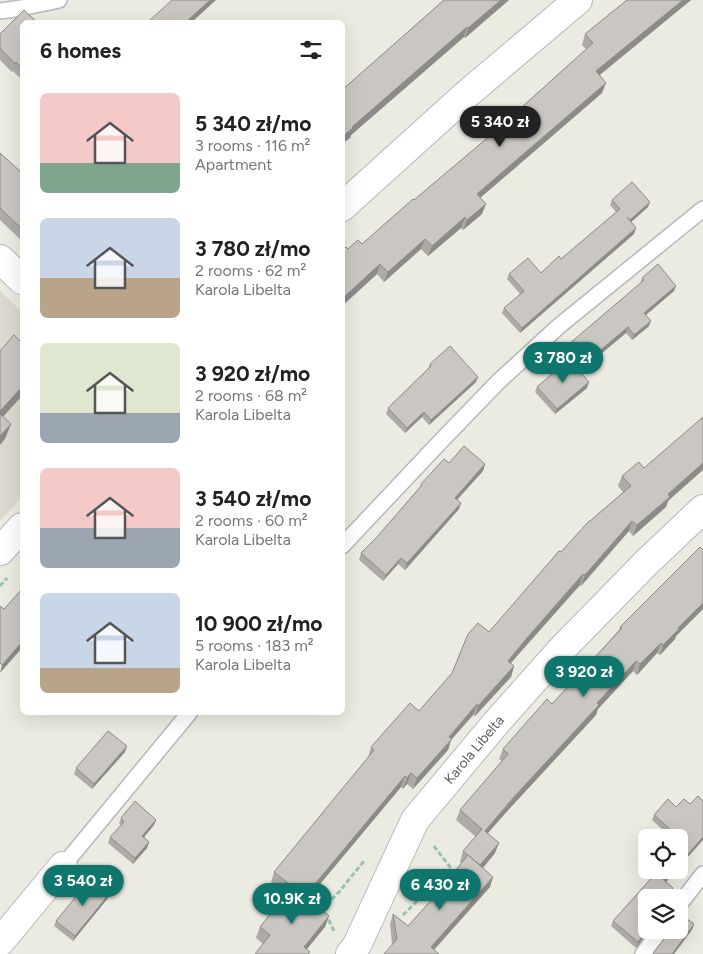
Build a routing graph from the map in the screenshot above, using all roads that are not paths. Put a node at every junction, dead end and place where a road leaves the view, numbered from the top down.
1 (58, 0) edge
2 (578, 0) edge
3 (0, 10) edge
4 (345, 204) edge
5 (703, 209) edge
6 (0, 259) edge
7 (20, 278) edge
8 (703, 509) edge
9 (20, 529) edge
10 (345, 543) edge
11 (0, 551) edge
12 (188, 715) edge
13 (63, 866) joint
14 (703, 874) edge
15 (688, 893) edge
16 (654, 939) edge
17 (0, 942) edge
18 (343, 946) edge
19 (643, 954) edge

1 - 3 lane
2 - 4 street
5 - 10 lane
6 - 7 street
8 - 18 street, Karola Libelta
9 - 11 street
12 - 13 lane
13 - 17 street
14 - 15 lane
16 - 19 lane

